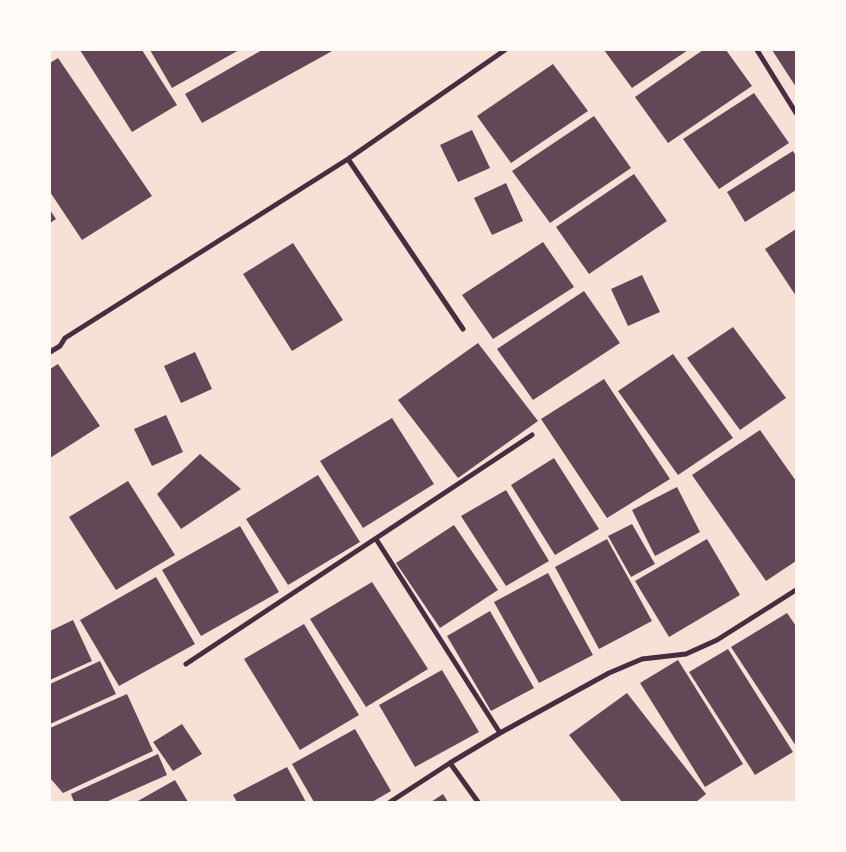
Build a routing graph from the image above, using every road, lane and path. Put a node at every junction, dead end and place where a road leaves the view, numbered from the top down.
1 (505, 50) edge
2 (757, 50) edge
3 (796, 113) edge
4 (348, 159) junction
5 (463, 329) dead end
6 (50, 352) edge
7 (532, 436) dead end
8 (376, 539) junction
9 (796, 590) edge
10 (186, 664) dead end
11 (500, 733) junction
12 (450, 763) junction
13 (390, 802) edge
14 (478, 802) edge

1 - 4 street
2 - 3 street
4 - 5 street
4 - 6 street
7 - 8 street
8 - 10 street
8 - 11 street
9 - 11 street
11 - 12 street
12 - 13 street
12 - 14 street

